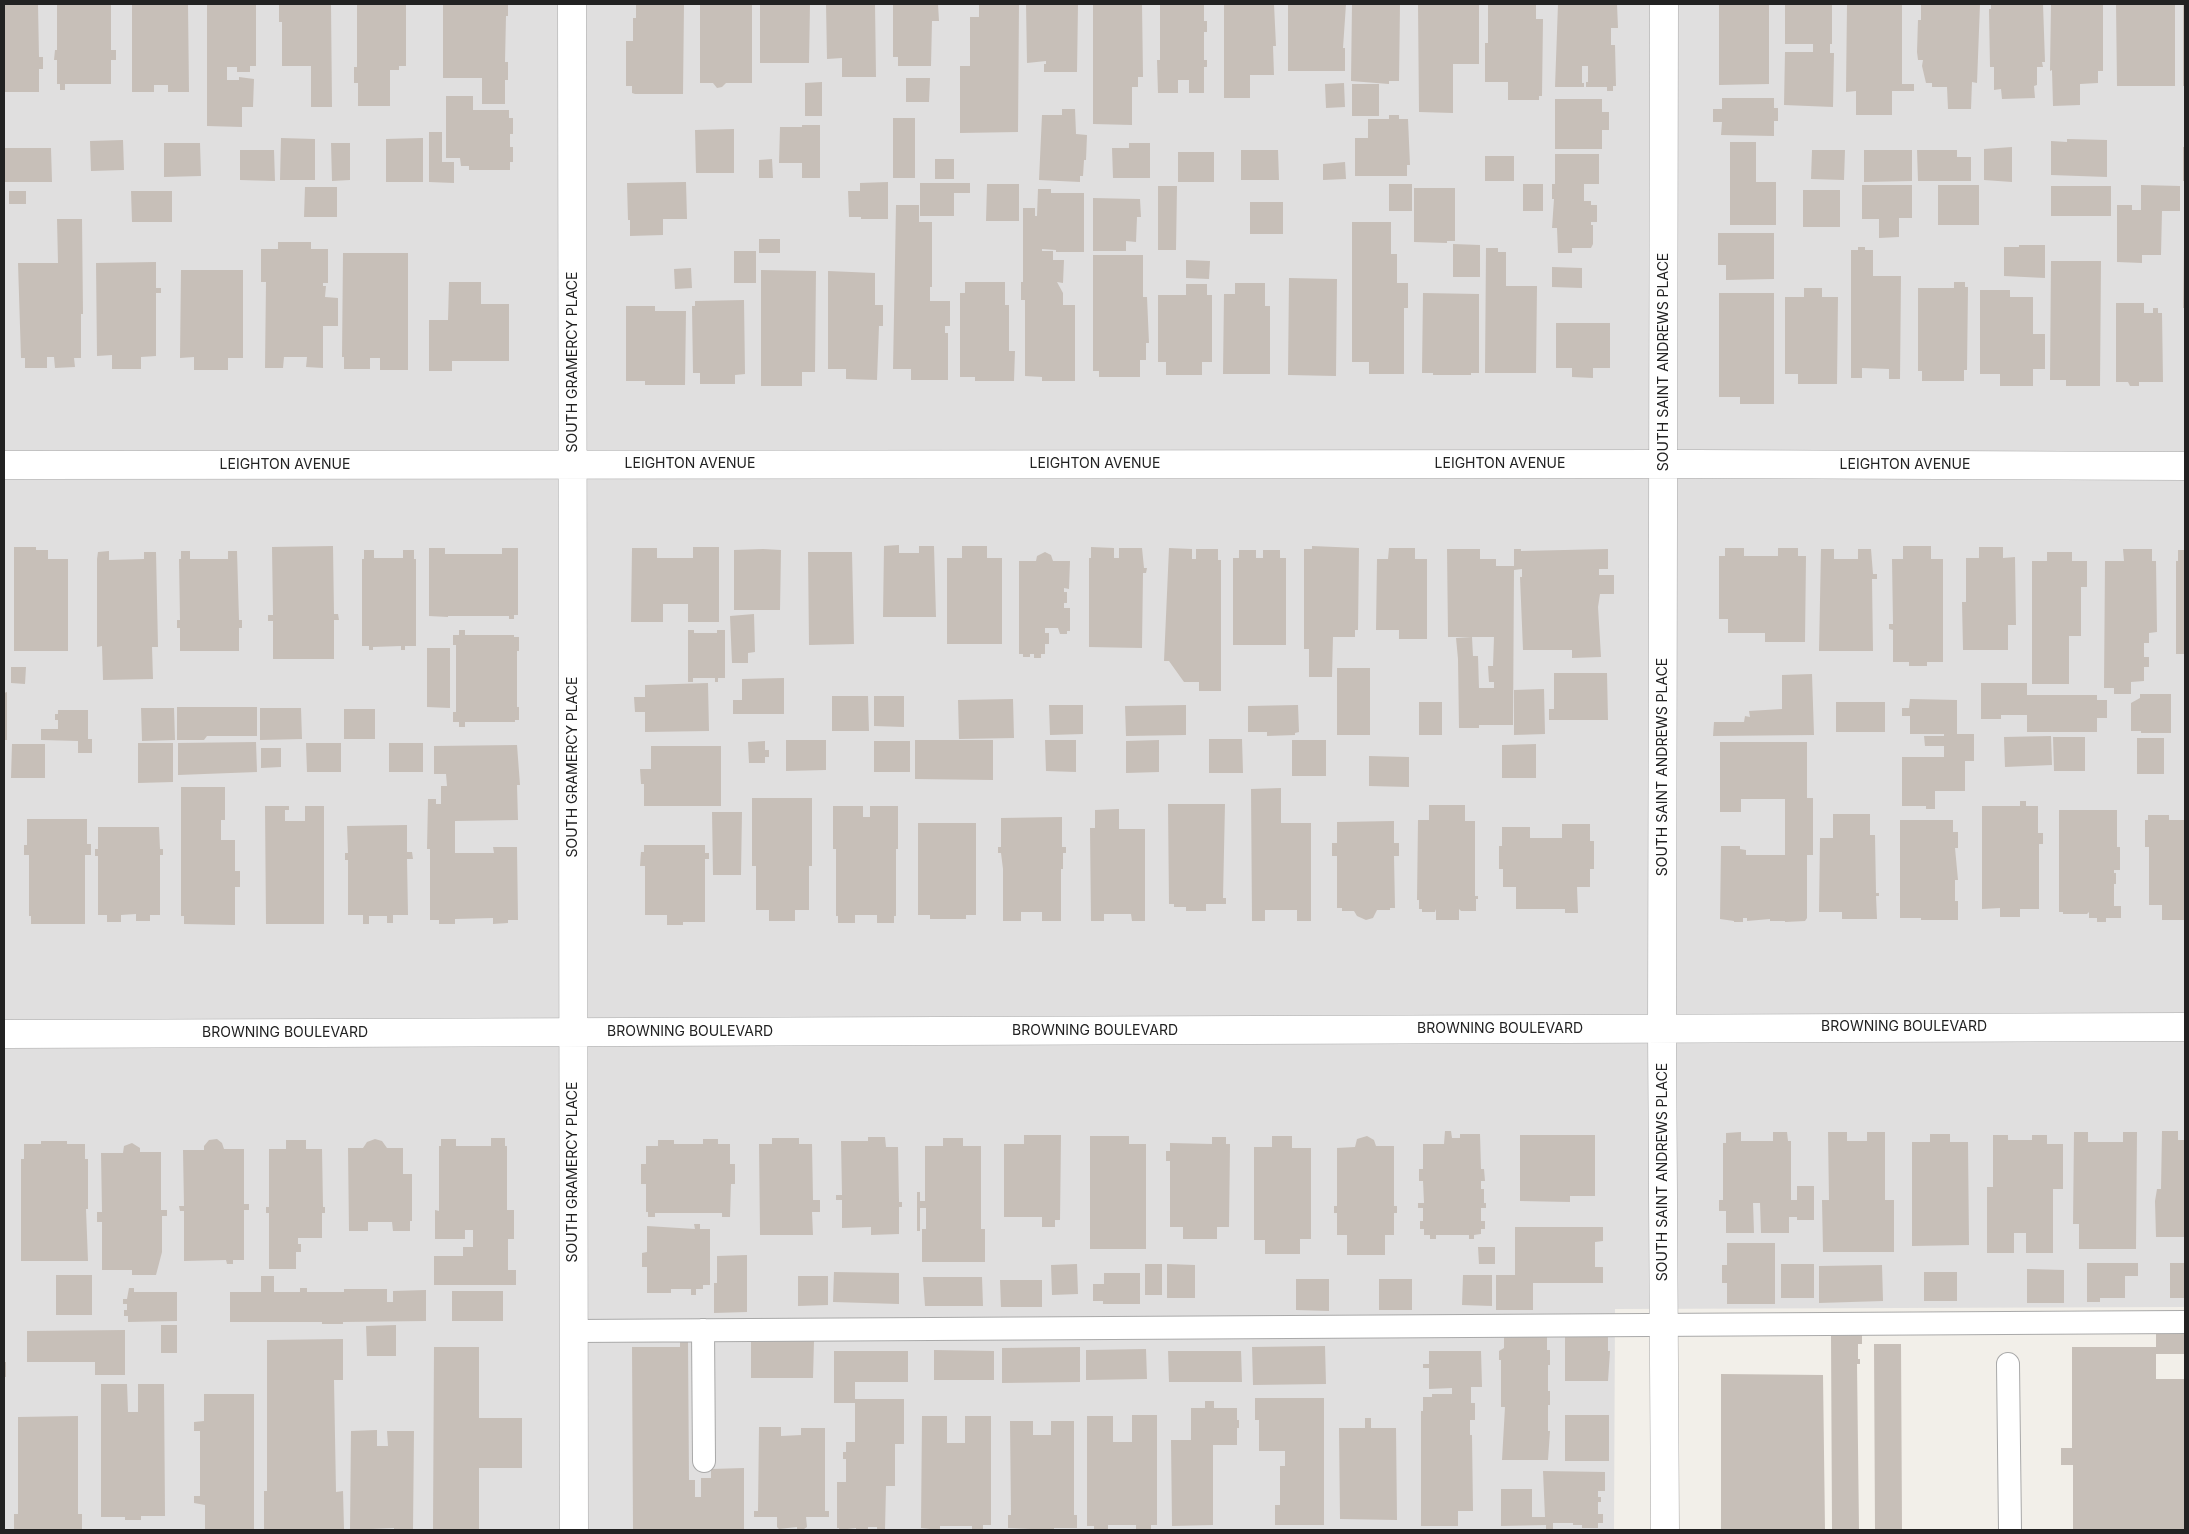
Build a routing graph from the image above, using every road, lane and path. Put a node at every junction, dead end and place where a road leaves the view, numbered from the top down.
1 (572, 4) edge
2 (1664, 4) edge
3 (573, 464) junction
4 (1664, 464) junction
5 (4, 465) edge
6 (2185, 466) edge
7 (2185, 1027) edge
8 (1662, 1029) junction
9 (573, 1032) junction
10 (4, 1034) edge
11 (2185, 1322) edge
12 (1664, 1325) junction
13 (703, 1330) junction
14 (573, 1331) junction
15 (2008, 1364) dead end
16 (704, 1461) dead end
17 (574, 1530) edge
18 (1664, 1530) edge
19 (2010, 1530) edge

1 - 3 street, SOUTH GRAMERCY PLACE
2 - 4 street, SOUTH SAINT ANDREWS PLACE
3 - 4 street, LEIGHTON AVENUE
3 - 5 street, LEIGHTON AVENUE
3 - 9 street, SOUTH GRAMERCY PLACE
4 - 6 street, LEIGHTON AVENUE
4 - 8 street, SOUTH SAINT ANDREWS PLACE
7 - 8 street, BROWNING BOULEVARD
8 - 9 street, BROWNING BOULEVARD
8 - 12 street, SOUTH SAINT ANDREWS PLACE
9 - 10 street, BROWNING BOULEVARD
9 - 14 street, SOUTH GRAMERCY PLACE
11 - 12 lane
12 - 13 lane
12 - 18 street, SOUTH SAINT ANDREWS PLACE
13 - 14 lane
13 - 16 lane
14 - 17 street, SOUTH GRAMERCY PLACE
15 - 19 lane

